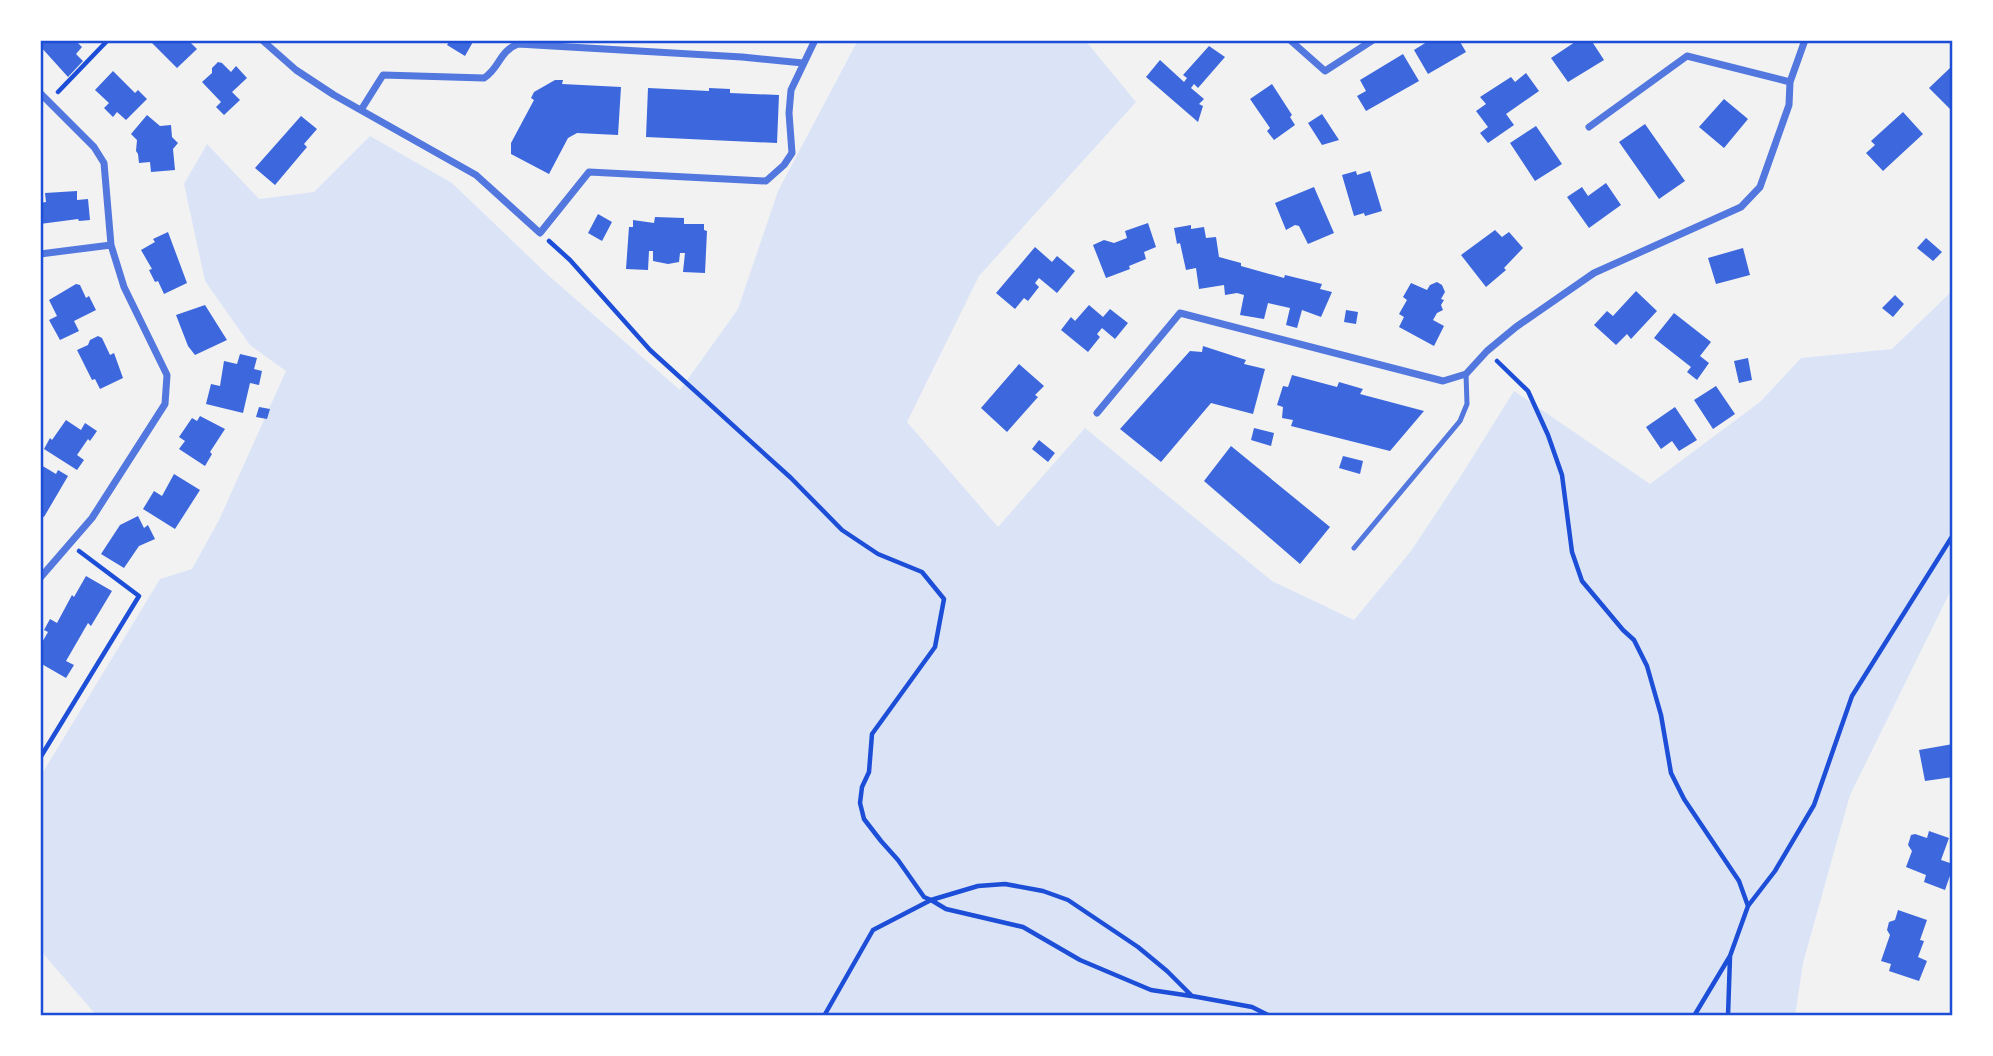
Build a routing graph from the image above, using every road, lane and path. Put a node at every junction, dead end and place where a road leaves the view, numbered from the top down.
1 (108, 40) edge
2 (262, 40) edge
3 (816, 40) edge
4 (1290, 40) edge
5 (1373, 40) edge
6 (1805, 40) edge
7 (803, 63) junction
8 (1790, 82) junction
9 (40, 93) edge
10 (48, 101) junction
11 (360, 110) junction
12 (1589, 127) dead end
13 (540, 233) junction
14 (111, 246) junction
15 (40, 254) edge
16 (1487, 351) junction
17 (1466, 374) junction
18 (1097, 413) dead end
19 (1953, 535) edge
20 (69, 544) junction
21 (1354, 548) dead end
22 (40, 578) edge
23 (40, 758) edge
24 (931, 900) junction
25 (1748, 906) junction
26 (1730, 956) junction
27 (1192, 996) junction
28 (824, 1016) edge
29 (1270, 1016) edge
30 (1694, 1016) edge
31 (1728, 1016) edge

1 - 10 path
2 - 11 street
3 - 7 street
4 - 5 street
6 - 8 street
7 - 11 street
7 - 13 street
8 - 12 street
8 - 16 street
9 - 10 street
10 - 14 street
11 - 13 street
13 - 24 path
14 - 15 street
14 - 20 street
16 - 17 street
16 - 25 path
17 - 18 street
17 - 21 lane
19 - 25 path
20 - 22 street
20 - 23 path
24 - 27 path
24 - 27 path
24 - 28 path
25 - 26 path
26 - 30 path
26 - 31 path
27 - 29 path

